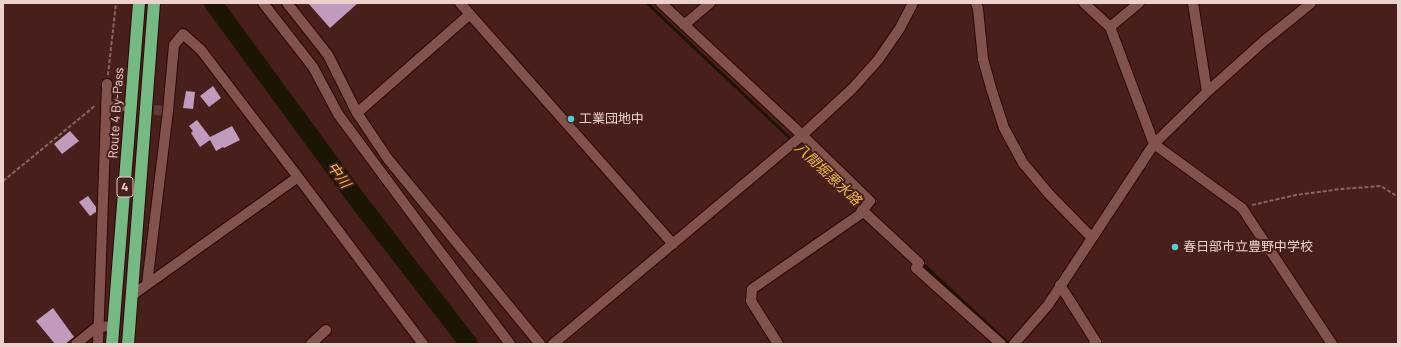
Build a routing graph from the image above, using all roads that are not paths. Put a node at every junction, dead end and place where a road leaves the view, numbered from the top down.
1 (139, 3) edge
2 (154, 3) edge
3 (263, 3) edge
4 (287, 3) edge
5 (460, 3) edge
6 (661, 3) edge
7 (710, 3) edge
8 (913, 3) edge
9 (976, 3) edge
10 (1084, 3) edge
11 (1139, 3) edge
12 (1193, 3) edge
13 (1311, 3) edge
14 (470, 14) junction
15 (684, 25) junction
16 (1110, 27) junction
17 (107, 84) road end
18 (1207, 92) junction
19 (106, 101) junction
20 (121, 108) tunnel mouth
21 (356, 113) junction
22 (800, 136) junction
23 (1154, 144) junction
24 (298, 176) junction
25 (864, 208) junction
26 (1092, 238) junction
27 (673, 244) junction
28 (147, 284) junction
29 (1060, 286) junction
30 (131, 296) junction
31 (98, 326) junction
32 (114, 327) junction
33 (326, 330) dead end
34 (1015, 343) edge
35 (76, 344) edge
36 (98, 344) edge
37 (112, 344) edge
38 (128, 344) edge
39 (311, 344) edge
40 (423, 344) edge
41 (510, 344) edge
42 (540, 344) edge
43 (553, 344) edge
44 (778, 344) edge
45 (1000, 344) edge
46 (1094, 344) edge
47 (1332, 344) edge

1 - 32 highway, Route 4 By-Pass / 4
2 - 30 highway, 4
3 - 41 street
4 - 21 street
5 - 14 street
6 - 15 street
7 - 15 street
8 - 22 street
9 - 26 street
10 - 16 street
11 - 16 street
12 - 18 street
13 - 18 street
14 - 21 street
14 - 27 street
15 - 22 street
16 - 23 street
17 - 19 street
18 - 23 street
19 - 20 street
19 - 31 street
21 - 42 street
22 - 25 street
22 - 27 street
23 - 26 street
23 - 47 street
24 - 28 street
24 - 28 street
24 - 40 street
25 - 44 street
25 - 45 street
26 - 29 street
27 - 43 street
28 - 30 street
29 - 34 street
29 - 46 street
30 - 38 highway, 4
31 - 32 street
31 - 35 street
31 - 36 street
32 - 37 highway, Route 4 By-Pass / 4
33 - 39 street

